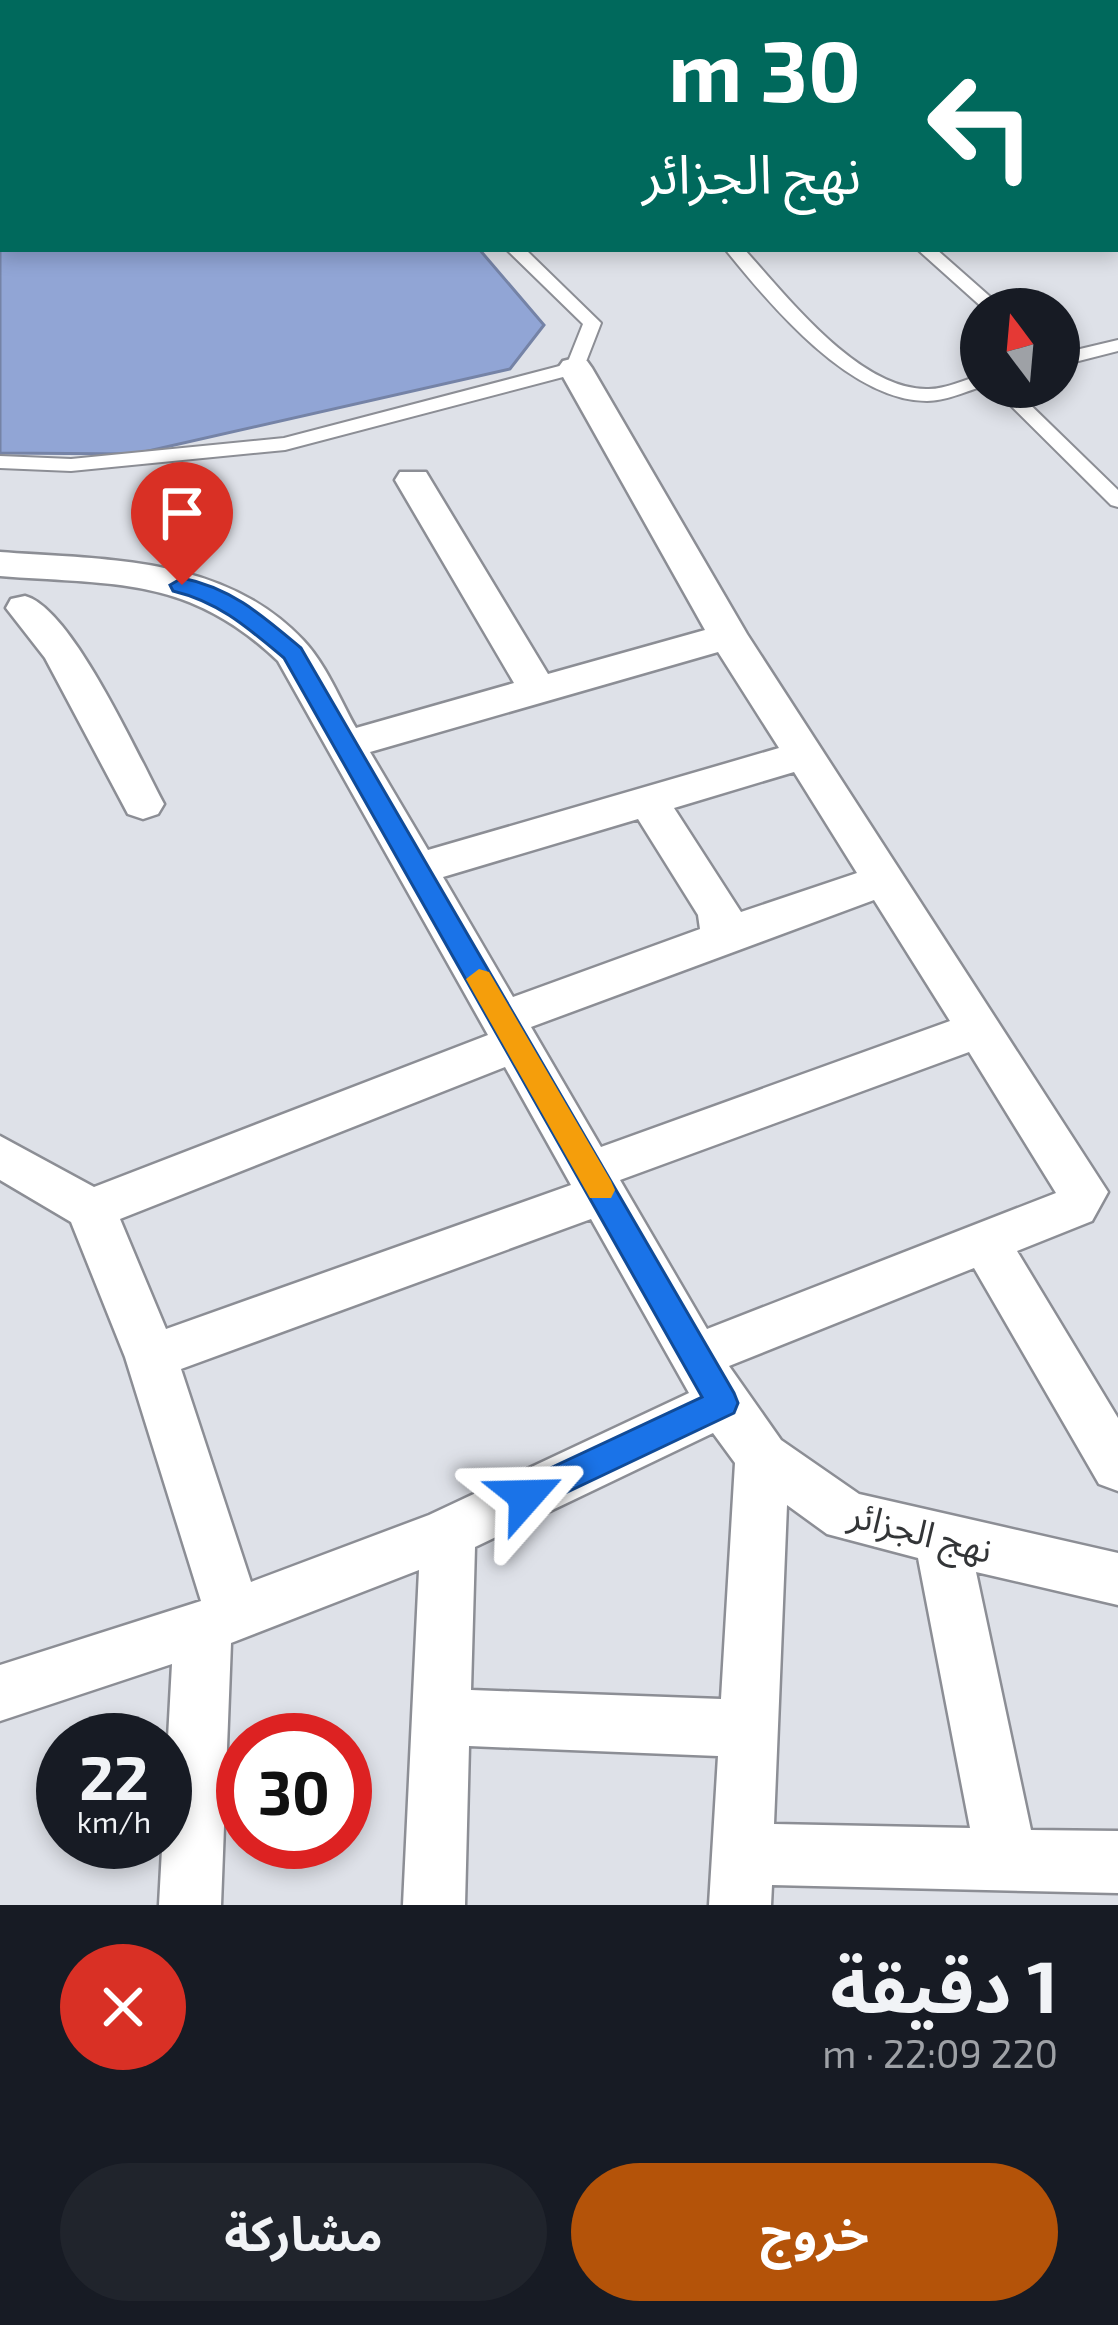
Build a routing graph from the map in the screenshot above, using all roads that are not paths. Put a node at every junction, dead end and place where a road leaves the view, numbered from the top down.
1 (518, 252) edge
2 (737, 252) edge
3 (929, 252) edge
4 (970, 288) edge
5 (1118, 345) edge
6 (1096, 351) junction
7 (1080, 355) edge
8 (575, 368) junction
9 (1118, 370) edge
10 (960, 386) edge
11 (1022, 408) edge
12 (0, 462) edge
13 (413, 480) dead end
14 (1118, 501) edge
15 (0, 564) edge
16 (100, 573) junction
17 (13, 614) edge
18 (728, 636) junction
19 (538, 690) junction
20 (345, 745) junction
21 (804, 754) junction
22 (648, 801) junction
23 (143, 804) dead end
24 (416, 868) junction
25 (885, 880) junction
26 (723, 935) junction
27 (980, 1029) junction
28 (509, 1032) junction
29 (0, 1156) edge
30 (596, 1182) junction
31 (91, 1209) junction
32 (985, 1242) junction
33 (151, 1357) junction
34 (709, 1380) junction
35 (762, 1457) junction
36 (1118, 1467) edge
37 (448, 1533) junction
38 (942, 1540) junction
39 (1118, 1579) edge
40 (218, 1621) junction
41 (0, 1693) edge
42 (441, 1717) junction
43 (748, 1729) junction
44 (1007, 1860) junction
45 (1118, 1862) edge
46 (741, 1880) edge
47 (190, 1905) edge
48 (434, 1905) edge

1 - 8 lane
2 - 10 lane
3 - 4 lane
5 - 6 lane
6 - 7 lane
6 - 9 lane
8 - 12 lane
8 - 18 street
11 - 14 lane
13 - 19 street
15 - 16 street, نهج الجزائر
16 - 17 street
16 - 20 street, نهج الجزائر
17 - 23 street
18 - 19 street
18 - 21 street
19 - 20 street
20 - 24 street, نهج الجزائر
21 - 22 street
21 - 25 street
22 - 24 street
22 - 26 street
24 - 28 street, نهج الجزائر
25 - 26 street
25 - 27 street
26 - 28 street
27 - 30 street
27 - 32 street
28 - 30 street, نهج الجزائر
28 - 31 street
29 - 31 street
30 - 33 street
30 - 34 street, نهج الجزائر
31 - 33 street
32 - 34 street
32 - 36 street
33 - 40 street
34 - 35 street, نهج الجزائر
34 - 37 street
35 - 38 street, نهج الجزائر
35 - 43 street
37 - 40 street
37 - 42 street
38 - 39 street, نهج الجزائر
38 - 44 street
40 - 41 street
40 - 47 street
42 - 43 street
42 - 48 street
43 - 46 street
44 - 45 street
44 - 46 street

